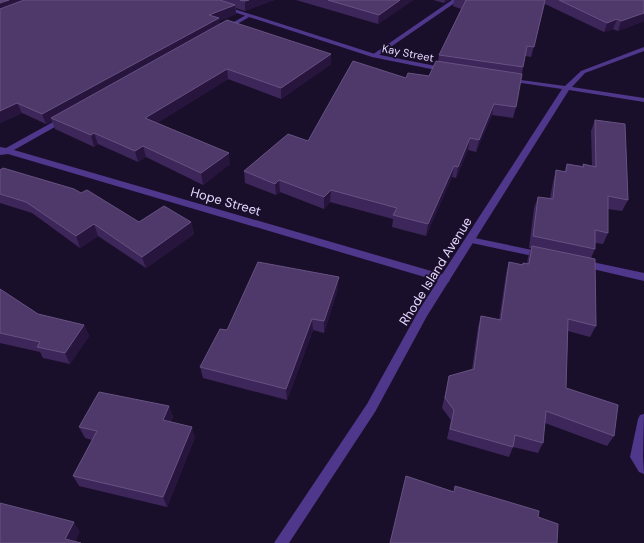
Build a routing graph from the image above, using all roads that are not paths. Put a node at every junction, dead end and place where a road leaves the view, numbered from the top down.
1 (200, 0) edge
2 (456, 0) edge
3 (248, 16) junction
4 (219, 32) edge
5 (644, 49) edge
6 (374, 56) junction
7 (453, 71) edge
8 (499, 78) edge
9 (566, 89) junction
10 (644, 100) edge
11 (69, 116) edge
12 (2, 151) edge
13 (470, 240) junction
14 (551, 257) edge
15 (574, 262) edge
16 (644, 277) edge
17 (446, 279) junction
18 (644, 419) edge
19 (644, 468) edge
20 (281, 543) edge

1 - 3 street, Kay Street
2 - 6 street
3 - 4 street
3 - 6 street, Kay Street
5 - 9 street, Rhode Island Avenue
6 - 7 street, Kay Street
8 - 9 street
9 - 10 street
9 - 13 street, Rhode Island Avenue
11 - 12 street
12 - 17 street, Hope Street
13 - 14 street
13 - 17 street, Rhode Island Avenue
15 - 16 street
17 - 20 street, Rhode Island Avenue
18 - 19 street

